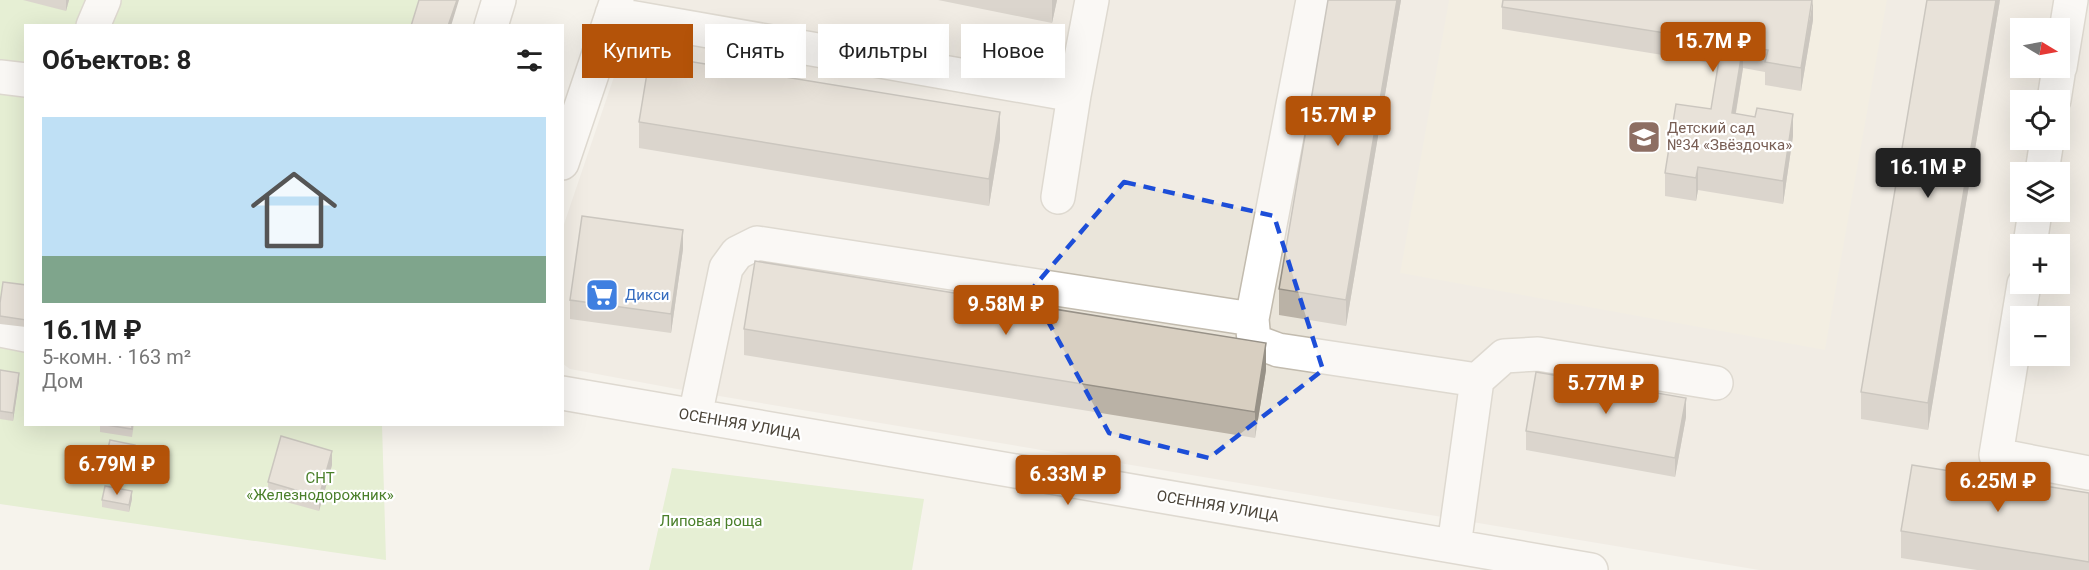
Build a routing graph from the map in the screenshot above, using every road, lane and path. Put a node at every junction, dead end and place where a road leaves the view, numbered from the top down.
1 (104, 0) edge
2 (499, 0) edge
3 (1092, 0) edge
4 (1313, 0) edge
5 (615, 7) edge
6 (2076, 10) edge
7 (94, 24) edge
8 (492, 24) edge
9 (2070, 30) edge
10 (0, 77) edge
11 (24, 80) edge
12 (1074, 95) junction
13 (564, 157) edge
14 (1058, 197) dead end
15 (2022, 294) edge
16 (1252, 319) junction
17 (0, 330) edge
18 (24, 335) edge
19 (1477, 380) junction
20 (1716, 382) dead end
21 (564, 393) edge
22 (695, 416) junction
23 (2089, 473) edge
24 (1454, 546) junction
25 (1591, 570) edge

1 - 7 street
2 - 8 street
3 - 12 street
4 - 16 street
5 - 12 street
5 - 13 street
6 - 9 street
10 - 11 street
12 - 14 street
15 - 23 street
16 - 19 street
16 - 22 street
17 - 18 street
19 - 20 street
19 - 24 street
21 - 22 street, ОСЕННЯЯ УЛИЦА
22 - 24 street, ОСЕННЯЯ УЛИЦА
24 - 25 street, ОСЕННЯЯ УЛИЦА

